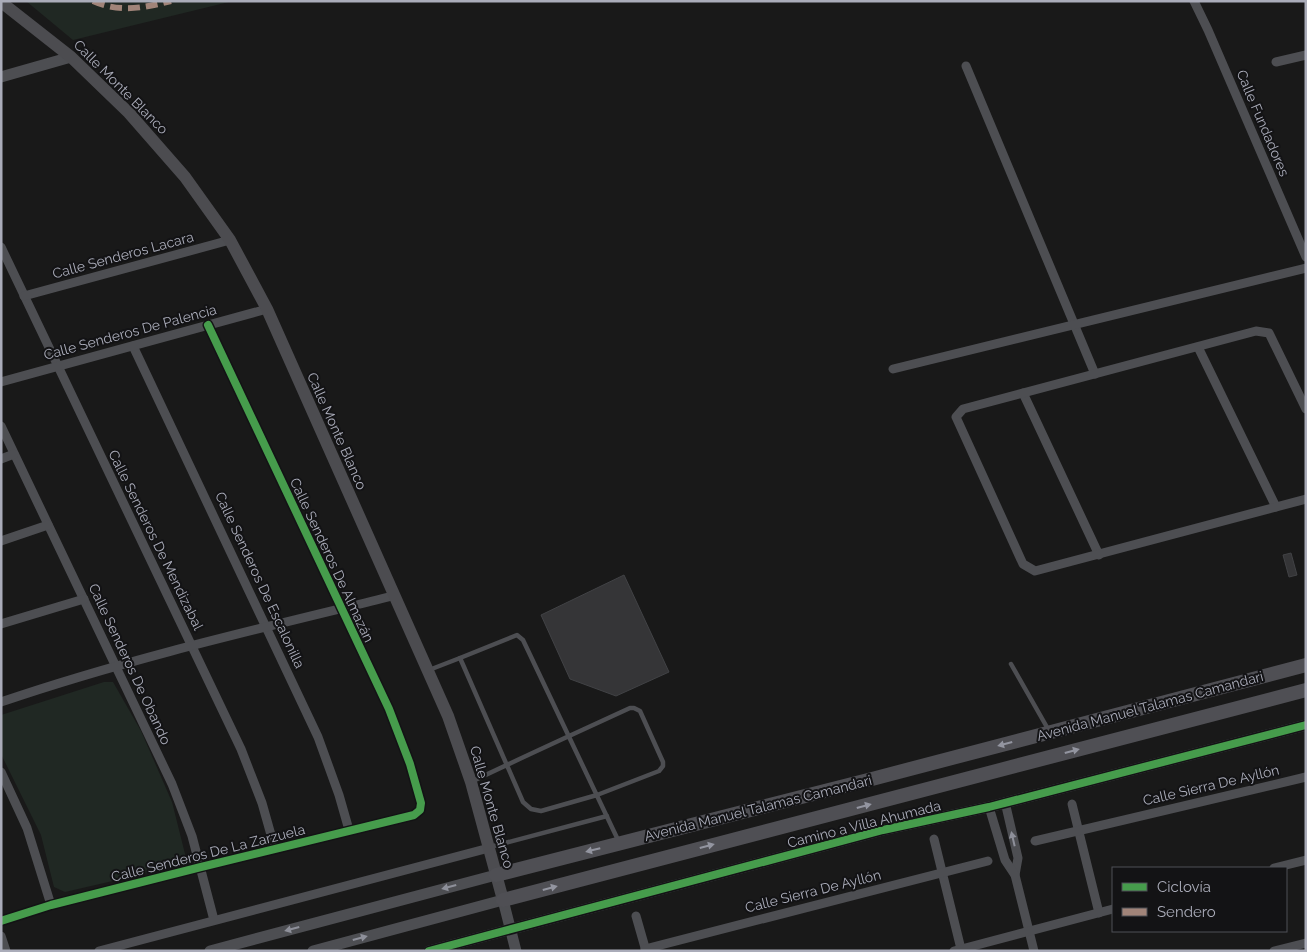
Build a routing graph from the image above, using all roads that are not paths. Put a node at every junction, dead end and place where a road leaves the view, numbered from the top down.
1 (1194, 1) edge
2 (1, 2) edge
3 (7, 11) edge
4 (1306, 55) edge
5 (71, 57) junction
6 (1276, 62) dead end
7 (966, 66) dead end
8 (1, 77) edge
9 (230, 240) junction
10 (1, 247) edge
11 (1306, 256) edge
12 (1306, 268) edge
13 (24, 296) junction
14 (267, 309) junction
15 (1073, 325) junction
16 (208, 326) junction
17 (133, 346) junction
18 (1198, 347) junction
19 (58, 367) junction
20 (893, 369) dead end
21 (1095, 374) junction
22 (1, 382) edge
23 (1023, 393) junction
24 (1306, 409) edge
25 (1, 426) edge
26 (14, 454) junction
27 (1, 459) edge
28 (1306, 499) edge
29 (1276, 507) junction
30 (48, 524) junction
31 (1, 542) edge
32 (1099, 554) junction
33 (394, 596) junction
34 (84, 599) junction
35 (341, 609) junction
36 (1, 624) edge
37 (267, 627) junction
38 (192, 646) junction
39 (460, 658) junction
40 (1011, 664) dead end
41 (1306, 665) edge
42 (116, 666) junction
43 (428, 670) junction
44 (1306, 690) edge
45 (1, 702) edge
46 (1306, 725) edge
47 (1050, 733) junction
48 (569, 736) junction
49 (507, 765) junction
50 (1, 772) edge
51 (1306, 777) edge
52 (470, 782) junction
53 (597, 796) junction
54 (1005, 802) junction
55 (1072, 804) dead end
56 (989, 807) junction
57 (420, 810) joint
58 (607, 816) junction
59 (349, 830) junction
60 (1080, 831) junction
61 (934, 839) dead end
62 (1035, 841) dead end
63 (620, 844) junction
64 (489, 848) junction
65 (275, 849) junction
66 (1306, 860) edge
67 (988, 861) dead end
68 (201, 867) junction
69 (1278, 867) edge
70 (942, 872) junction
71 (496, 875) junction
72 (1015, 875) junction
73 (502, 900) junction
74 (51, 905) junction
75 (1112, 909) edge
76 (1099, 913) junction
77 (636, 916) dead end
78 (214, 920) junction
79 (1, 921) edge
80 (510, 929) junction
81 (1029, 931) junction
82 (1, 936) edge
83 (1306, 943) edge
84 (645, 950) edge
85 (958, 950) edge
86 (6, 951) edge
87 (99, 951) edge
88 (210, 951) edge
89 (313, 951) edge
90 (428, 951) edge
91 (516, 951) edge
92 (1034, 951) edge
93 (1274, 951) edge

1 - 11 street, Calle Fundadores
2 - 3 main road, Calle Monte Blanco
3 - 5 main road, Calle Monte Blanco
4 - 6 street
5 - 8 street
5 - 9 main road, Calle Monte Blanco
7 - 15 street
9 - 13 street, Calle Senderos Lacara
9 - 14 main road, Calle Monte Blanco
10 - 13 street, Calle Senderos De Mendizabal
12 - 15 street
13 - 19 street, Calle Senderos De Mendizabal
14 - 16 street, Calle Senderos De Palencia
14 - 33 main road, Calle Monte Blanco
15 - 20 street
15 - 21 street
16 - 17 street, Calle Senderos De Palencia
16 - 35 street, Calle Senderos De Almazán
17 - 19 street, Calle Senderos De Palencia
17 - 37 street, Calle Senderos De Escalonilla
18 - 21 street
18 - 24 street
18 - 29 street
19 - 22 street, Calle Senderos De Palencia
19 - 38 street, Calle Senderos De Mendizabal
21 - 23 street
23 - 32 street
23 - 32 street
25 - 26 street, Calle Senderos De Obando
26 - 27 street
26 - 30 street, Calle Senderos De Obando
28 - 29 street
29 - 32 street
30 - 31 street
30 - 34 street, Calle Senderos De Obando
33 - 35 street
33 - 43 main road, Calle Monte Blanco
34 - 36 street
34 - 42 street, Calle Senderos De Obando
35 - 37 street
35 - 57 street, Calle Senderos De Almazán
37 - 38 street
37 - 59 street, Calle Senderos De Escalonilla
38 - 42 street
38 - 65 street, Calle Senderos De Mendizabal
39 - 43 lane
39 - 48 lane
39 - 49 lane
40 - 47 lane
41 - 47 main road, Avenida Manuel Talamas Camandari
42 - 45 street
42 - 68 street, Calle Senderos De Obando
43 - 52 main road, Calle Monte Blanco
73 -> 44 main road, Avenida Manuel Talamas Camandari
46 - 54 street, Camino a Villa Ahumada
47 -> 63 main road, Avenida Manuel Talamas Camandari
48 - 49 lane
48 - 53 lane
48 - 53 lane
49 - 52 lane
49 - 53 lane
50 - 74 street
51 - 60 street, Calle Sierra De Ayllón
52 - 64 main road, Calle Monte Blanco
53 - 58 lane
54 - 56 street, Camino a Villa Ahumada
72 -> 54 street
55 - 60 street
56 - 72 street
56 - 80 street, Camino a Villa Ahumada
57 - 59 street, Calle Senderos De La Zarzuela
58 - 63 lane
58 - 64 lane
59 - 65 street, Calle Senderos De La Zarzuela
60 - 62 street, Calle Sierra De Ayllón
60 - 76 street
61 - 70 street
63 -> 71 main road, Avenida Manuel Talamas Camandari
64 - 71 main road, Calle Monte Blanco
64 - 78 street
65 - 68 street, Calle Senderos De La Zarzuela
66 - 69 street
67 - 70 street, Calle Sierra De Ayllón
68 - 74 street, Calle Senderos De La Zarzuela
68 - 78 street, Calle Senderos De Obando
70 - 84 street, Calle Sierra De Ayllón
70 - 85 street
71 - 73 main road, Calle Monte Blanco
71 -> 88 street, Avenida Manuel Talamas Camandari
72 - 81 street
73 - 80 street, Calle Monte Blanco
89 -> 73 street, Avenida Manuel Talamas Camandari
74 - 79 street, Calle Senderos De La Zarzuela
75 - 76 street
76 - 81 street
77 - 84 street
78 - 87 street
80 - 90 street, Camino a Villa Ahumada
80 - 91 street, Calle Monte Blanco
81 - 85 street
81 - 92 street
82 - 86 street
83 - 93 street

